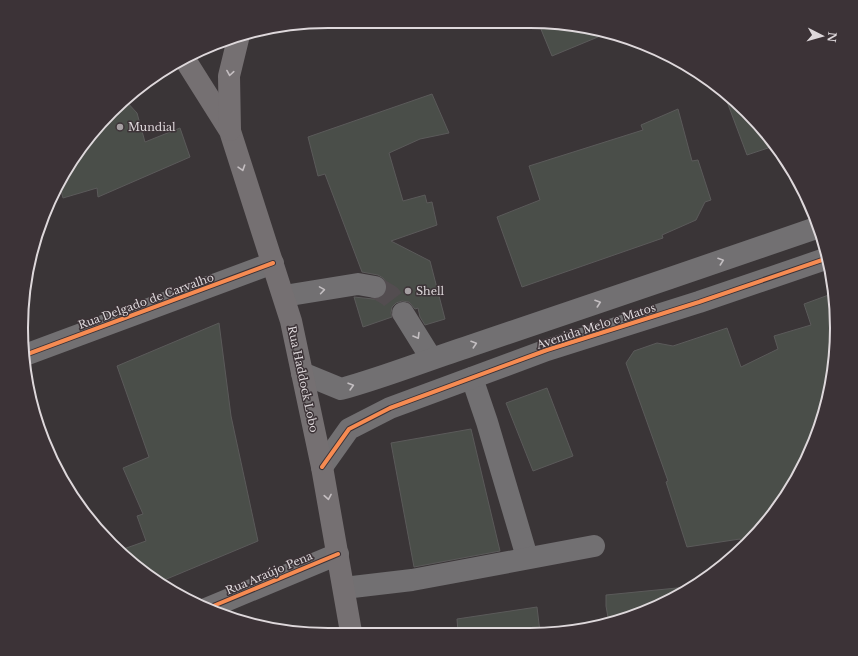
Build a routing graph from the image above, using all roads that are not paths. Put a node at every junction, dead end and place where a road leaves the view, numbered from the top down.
1 (237, 42) edge
2 (187, 63) edge
3 (230, 131) junction
4 (813, 229) edge
5 (822, 260) edge
6 (273, 263) junction
7 (688, 272) junction
8 (375, 287) tunnel mouth
9 (284, 296) junction
10 (699, 302) junction
11 (403, 313) tunnel mouth
12 (538, 323) junction
13 (547, 350) junction
14 (30, 354) edge
15 (431, 358) junction
16 (302, 372) junction
17 (472, 378) junction
18 (322, 467) junction
19 (594, 546) dead end
20 (338, 554) junction
21 (527, 557) junction
22 (344, 588) junction
23 (214, 606) edge
24 (350, 628) edge

1 -> 3 main road
2 - 3 main road
3 -> 6 main road, Rua Haddock Lobo
7 -> 4 street, Avenida Melo e Matos
5 - 10 street, Avenida Melo e Matos
6 - 9 main road, Rua Haddock Lobo
6 - 14 street, Rua Delgado de Carvalho
7 - 10 street
12 -> 7 street, Avenida Melo e Matos
9 -> 8 street
9 - 16 main road, Rua Haddock Lobo
10 - 13 street, Avenida Melo e Matos
11 -> 15 street
12 - 13 street
15 -> 12 street, Avenida Melo e Matos
13 - 17 street, Avenida Melo e Matos
16 -> 15 street, Avenida Melo e Matos
16 - 18 main road, Rua Haddock Lobo
17 - 18 street, Avenida Melo e Matos
17 - 21 street
18 -> 20 main road, Rua Haddock Lobo
19 - 21 street
20 - 22 main road, Rua Haddock Lobo
20 - 23 street, Rua Araújo Pena
21 - 22 street
22 - 24 main road, Rua Haddock Lobo

